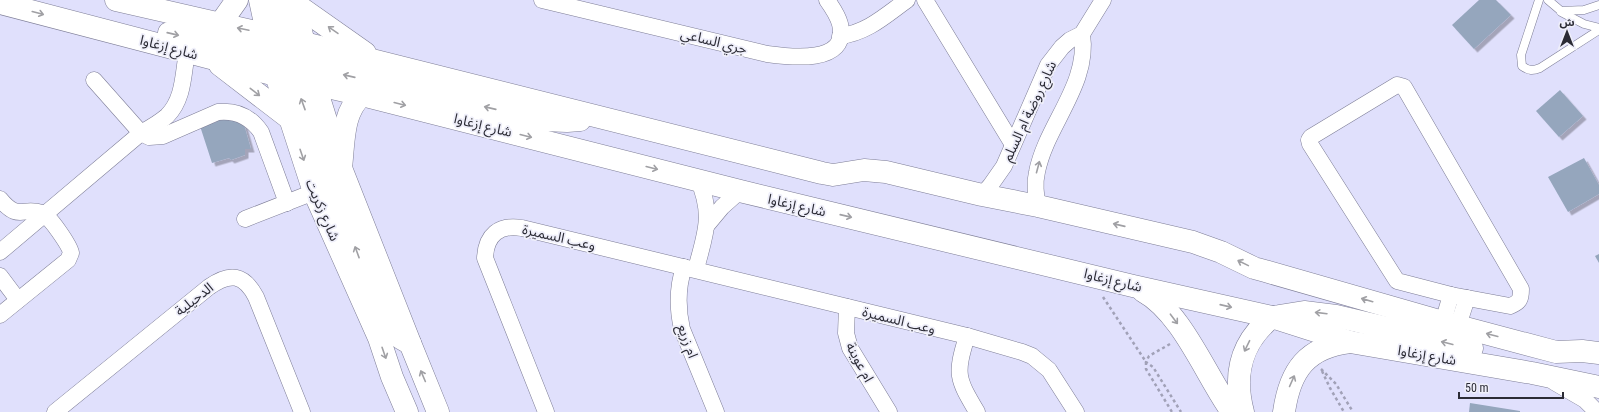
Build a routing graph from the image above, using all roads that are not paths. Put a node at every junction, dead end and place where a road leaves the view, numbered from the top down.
1 (116, 0) edge
2 (237, 0) edge
3 (260, 0) edge
4 (542, 0) edge
5 (827, 0) edge
6 (907, 0) edge
7 (925, 0) edge
8 (1103, 0) edge
9 (1539, 0) edge
10 (1548, 0) edge
11 (288, 1) edge
12 (0, 3) edge
13 (1599, 4) edge
14 (1561, 12) junction
15 (220, 24) junction
16 (1599, 29) edge
17 (107, 31) junction
18 (1082, 34) junction
19 (840, 36) junction
20 (187, 52) junction
21 (213, 59) junction
22 (289, 60) junction
23 (376, 61) junction
24 (94, 80) dead end
25 (362, 95) junction
26 (597, 116) junction
27 (289, 118) junction
28 (141, 133) junction
29 (1012, 143) junction
30 (340, 168) junction
31 (698, 180) junction
32 (740, 191) junction
33 (314, 192) junction
34 (982, 195) junction
35 (0, 198) edge
36 (287, 203) junction
37 (1038, 206) junction
38 (45, 214) junction
39 (245, 219) dead end
40 (707, 225) junction
41 (0, 252) edge
42 (690, 268) junction
43 (0, 276) edge
44 (1133, 286) junction
45 (1451, 295) junction
46 (1467, 298) junction
47 (18, 300) junction
48 (847, 307) junction
49 (0, 315) edge
50 (1272, 317) junction
51 (1450, 324) junction
52 (967, 336) junction
53 (1350, 342) junction
54 (410, 343) junction
55 (1556, 352) junction
56 (1599, 354) edge
57 (1599, 373) edge
58 (1537, 374) junction
59 (1599, 387) edge
60 (55, 412) edge
61 (302, 412) edge
62 (407, 412) edge
63 (438, 412) edge
64 (546, 412) edge
65 (716, 412) edge
66 (889, 412) edge
67 (977, 412) edge
68 (1076, 412) edge
69 (1232, 412) edge
70 (1243, 412) edge
71 (1284, 412) edge
72 (1597, 412) edge

1 - 15 main road, شارع إزغاوا
2 - 15 main road
3 - 22 main road, شارع زكريت
4 - 19 street, جري الساعي
5 - 19 street
6 - 19 street
7 - 29 street
8 - 18 street, شارع روضة ام السلم
9 - 16 lane
10 - 14 lane
11 - 22 main road
23 -> 11 main road
12 -> 17 main road, شارع إزغاوا
13 - 14 lane
14 - 16 lane
22 -> 15 main road, شارع إزغاوا
17 - 20 main road, شارع إزغاوا
17 -> 22 main road
18 - 29 street, شارع روضة ام السلم
37 -> 18 street, شارع روضة ام السلم
20 - 21 main road, شارع إزغاوا
20 - 28 street
21 - 22 main road, شارع إزغاوا
21 -> 27 main road
22 - 23 main road, شارع إزغاوا
22 - 25 main road, شارع إزغاوا
26 -> 22 main road
22 - 27 main road, شارع زكريت
22 - 30 main road, شارع زكريت
54 -> 22 main road
23 - 26 main road, شارع إزغاوا
24 - 28 street
25 - 30 main road
25 -> 31 main road, شارع إزغاوا
26 - 34 main road, شارع إزغاوا
27 -> 33 main road, شارع زكريت
28 - 36 street
28 - 38 street
29 - 34 street, شارع روضة ام السلم
30 - 54 main road, شارع زكريت
31 - 32 main road, شارع إزغاوا
31 - 40 street
32 - 40 street
32 -> 44 main road, شارع إزغاوا
33 - 36 street
33 -> 62 main road, شارع زكريت
34 - 37 main road, شارع إزغاوا
35 - 38 street
36 - 39 street
51 -> 37 main road, شارع إزغاوا
38 - 41 street
38 - 47 street
40 - 42 street
42 - 48 street, وعب السميرة
42 - 64 street, وعب السميرة
42 - 65 street, ام زريع
43 - 47 street
44 -> 50 main road, شارع إزغاوا
44 -> 69 main road
45 - 46 street
45 - 46 street
45 - 51 street
46 - 51 street
47 - 49 street
48 - 52 street, وعب السميرة
48 - 66 street, ام عوينة
50 - 53 main road, شارع إزغاوا
55 -> 50 main road
50 -> 70 main road
55 -> 51 main road, شارع إزغاوا
52 - 67 street
52 - 68 street, وعب السميرة
53 - 58 main road, شارع إزغاوا
71 -> 53 main road
63 -> 54 main road, شارع زكريت
55 - 56 main road, شارع إزغاوا
57 - 58 main road
58 - 59 main road, شارع إزغاوا
58 - 72 street
60 - 61 street, الدحيلية

